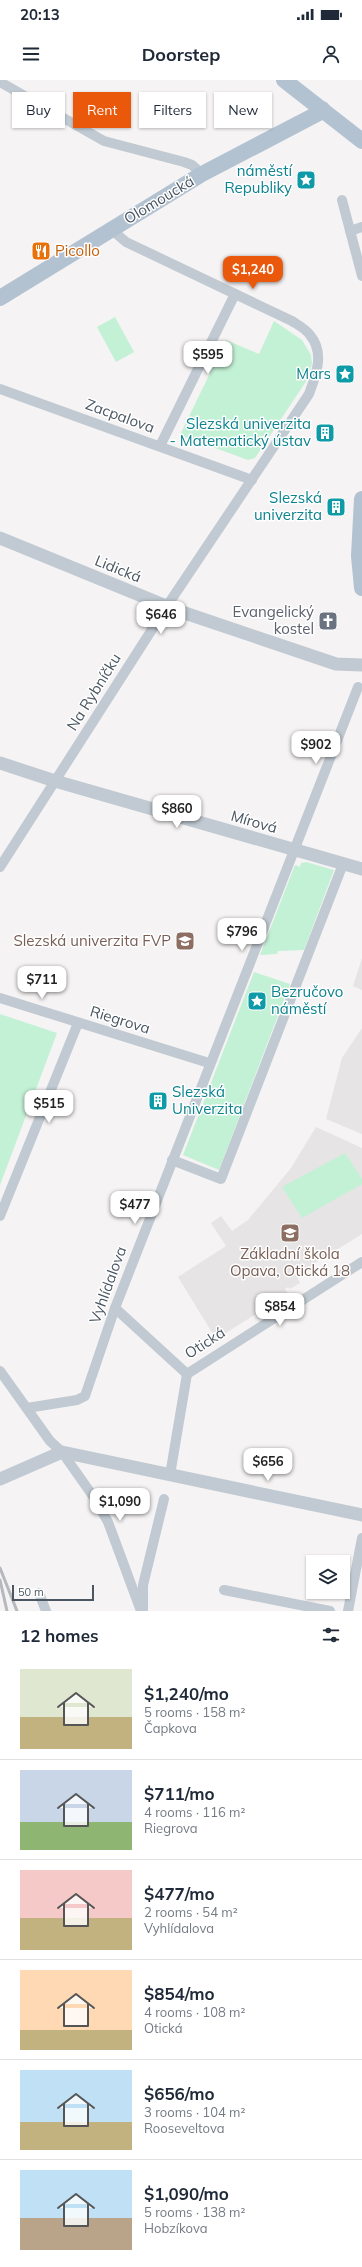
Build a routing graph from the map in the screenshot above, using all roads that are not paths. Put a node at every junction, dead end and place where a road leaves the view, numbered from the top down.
1 (284, 80) edge
2 (0, 82) edge
3 (322, 109) junction
4 (362, 141) edge
5 (202, 174) junction
6 (342, 200) dead end
7 (362, 227) edge
8 (112, 230) junction
9 (350, 230) junction
10 (362, 276) edge
11 (236, 294) junction
12 (0, 298) edge
13 (0, 389) edge
14 (160, 446) junction
15 (252, 480) junction
16 (362, 499) edge
17 (0, 538) edge
18 (362, 588) edge
19 (167, 606) junction
20 (362, 665) edge
21 (358, 687) dead end
22 (0, 763) edge
23 (55, 781) junction
24 (295, 850) junction
25 (343, 864) junction
26 (0, 867) edge
27 (362, 869) edge
28 (0, 998) edge
29 (78, 1023) junction
30 (209, 1063) junction
31 (172, 1160) junction
32 (0, 1216) edge
33 (362, 1262) edge
34 (115, 1308) junction
35 (0, 1371) edge
36 (187, 1374) junction
37 (27, 1408) junction
38 (62, 1452) junction
39 (170, 1475) junction
40 (0, 1479) edge
41 (164, 1499) dead end
42 (362, 1515) edge
43 (362, 1538) edge
44 (224, 1590) dead end
45 (38, 1594) dead end
46 (46, 1611) edge
47 (142, 1611) edge
48 (330, 1611) edge
49 (348, 1611) edge

1 - 3 main road
2 - 5 street
3 - 4 main road
3 - 5 main road, Olomoucká
5 - 8 main road, Olomoucká
6 - 9 street
7 - 9 street
8 - 11 street, Na Rybníčku
8 - 12 main road, Olomoucká
9 - 10 street
11 - 14 street
11 - 15 street, Na Rybníčku
13 - 14 street, Zacpalova
14 - 15 street, Zacpalova
15 - 19 street, Na Rybníčku
16 - 18 main road
17 - 19 street, Lidická
19 - 20 street, Lidická
19 - 23 street, Na Rybníčku
21 - 24 street
22 - 23 street, Mírová
23 - 24 street, Mírová
23 - 26 street, Na Rybníčku
24 - 25 street, Mírová
24 - 30 street
25 - 27 street, Mírová
25 - 31 street
28 - 29 street, Riegrova
29 - 30 street, Riegrova
29 - 32 street
30 - 31 street, Vyhlídalova
31 - 34 street, Vyhlídalova
33 - 36 street, Otická
34 - 36 street
34 - 37 street, Vyhlídalova
35 - 37 street
36 - 39 street
37 - 38 street
38 - 39 street
38 - 40 street
38 - 47 street
39 - 42 street
41 - 47 street
43 - 49 street
44 - 48 street
45 - 46 street

